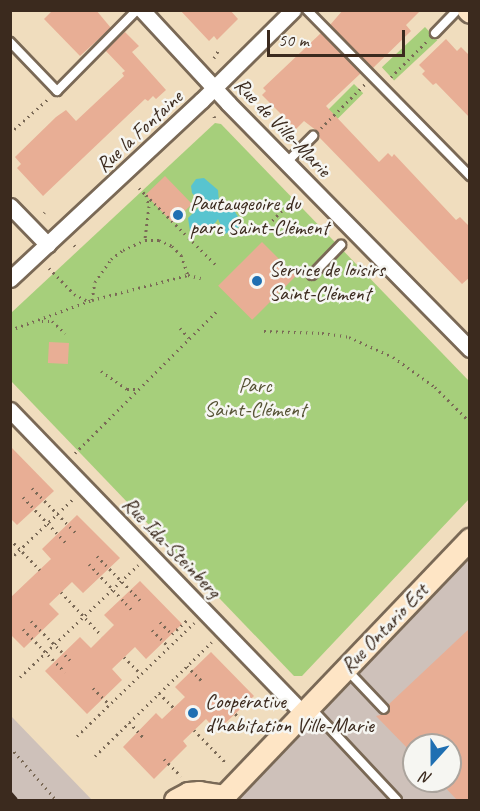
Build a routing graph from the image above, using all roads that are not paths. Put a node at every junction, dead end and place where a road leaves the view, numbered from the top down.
1 (137, 10) edge
2 (142, 10) edge
3 (293, 10) edge
4 (307, 10) edge
5 (457, 10) edge
6 (435, 33) road end
7 (10, 42) edge
8 (215, 87) junction
9 (313, 136) road end
10 (287, 162) junction
11 (470, 176) edge
12 (10, 206) edge
13 (48, 245) junction
14 (341, 245) dead end
15 (312, 275) dead end
16 (10, 279) edge
17 (470, 349) edge
18 (10, 410) edge
19 (470, 538) edge
20 (345, 669) junction
21 (384, 709) dead end
22 (306, 710) junction
23 (225, 798) edge
24 (175, 801) edge
25 (397, 801) edge

1 - 7 lane
2 - 8 street, Rue de Ville-Marie
3 - 8 street, Rue la Fontaine
4 - 11 lane
5 - 6 lane
8 - 10 street, Rue de Ville-Marie
8 - 13 street, Rue la Fontaine
9 - 10 lane
10 - 17 street, Rue de Ville-Marie
12 - 13 street
13 - 16 street, Rue la Fontaine
14 - 15 lane
18 - 22 street, Rue Ida-Steinberg
19 - 20 main road, Rue Ontario Est
20 - 21 lane
20 - 22 main road, Rue Ontario Est
22 - 23 main road, Rue Ontario Est
22 - 25 lane
23 - 24 main road, Rue Ontario Est

